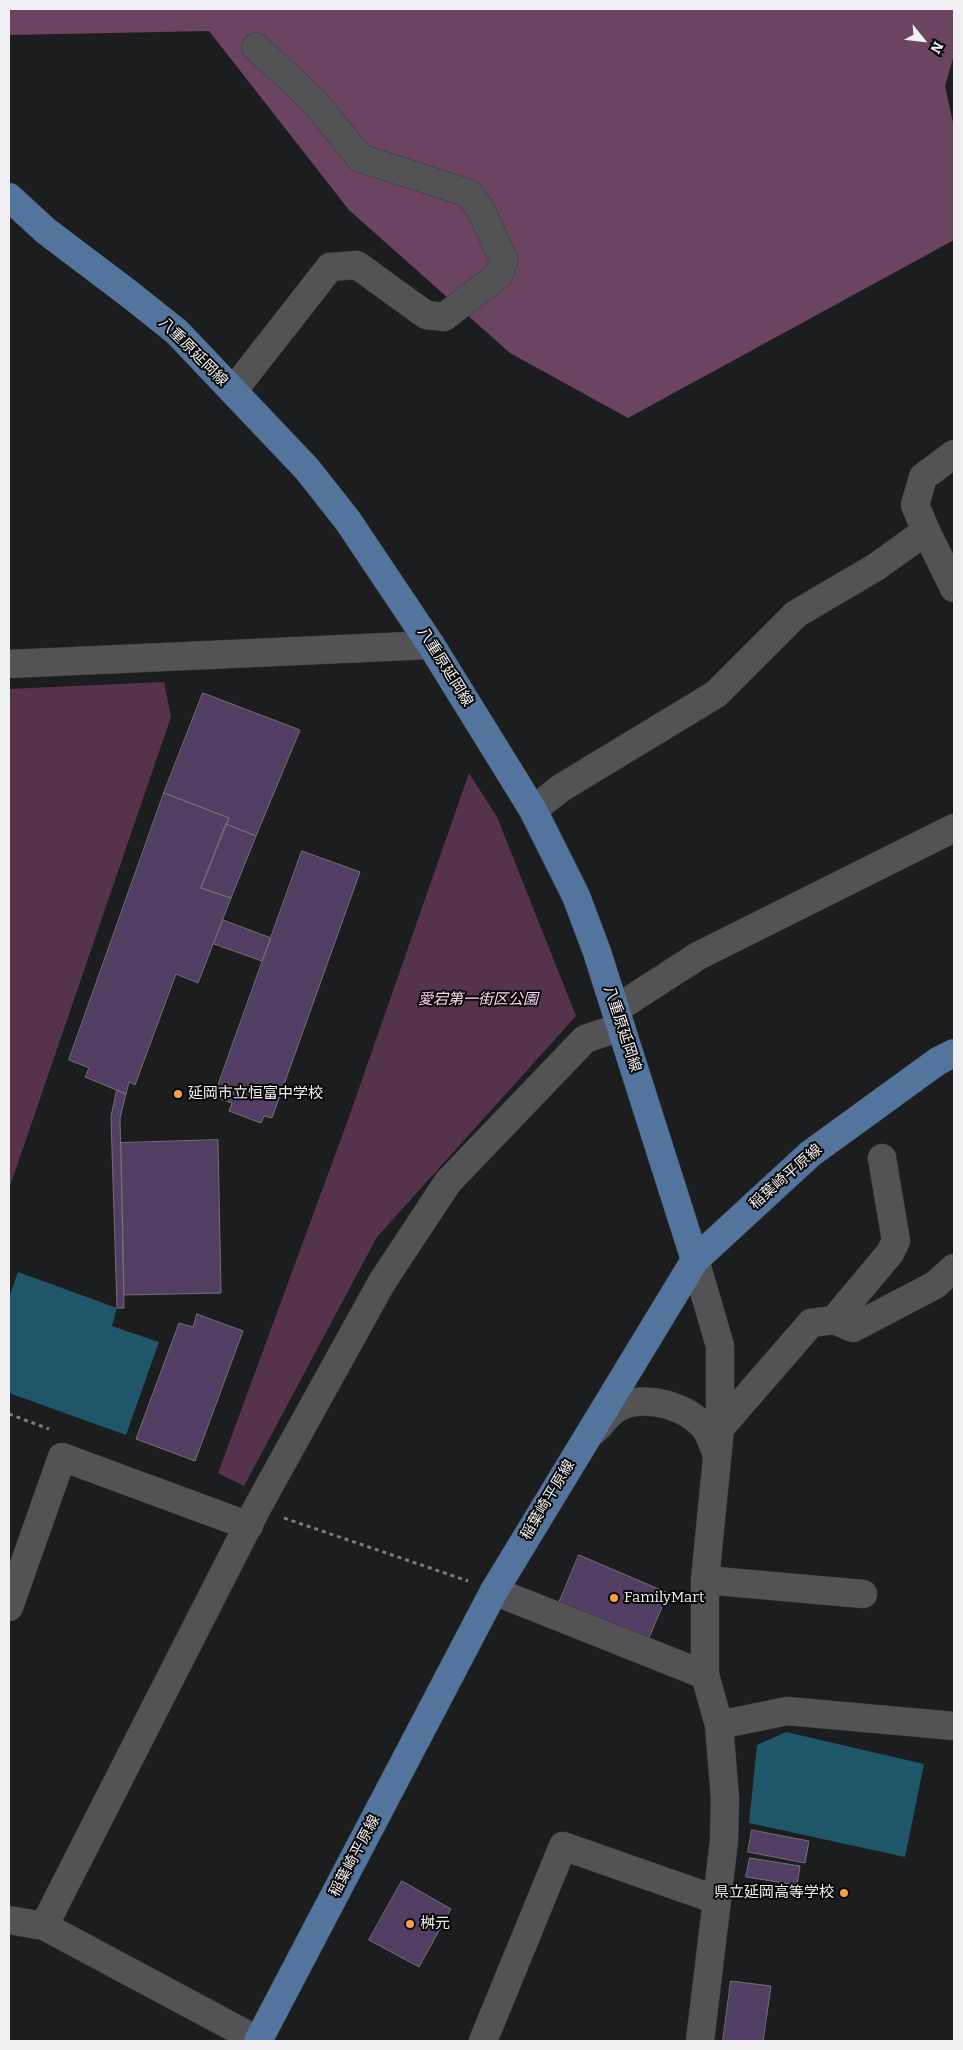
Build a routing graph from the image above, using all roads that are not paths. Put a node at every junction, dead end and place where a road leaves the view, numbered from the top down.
1 (256, 47) dead end
2 (9, 197) edge
3 (233, 391) junction
4 (954, 454) edge
5 (926, 531) junction
6 (954, 588) edge
7 (431, 644) junction
8 (9, 664) edge
9 (533, 810) junction
10 (954, 828) edge
11 (618, 1018) junction
12 (954, 1053) edge
13 (882, 1158) dead end
14 (695, 1260) junction
15 (954, 1268) edge
16 (834, 1320) junction
17 (720, 1428) junction
18 (583, 1442) junction
19 (717, 1456) junction
20 (253, 1517) junction
21 (704, 1580) junction
22 (494, 1591) junction
23 (863, 1594) dead end
24 (9, 1607) edge
25 (705, 1675) junction
26 (719, 1725) junction
27 (954, 1726) edge
28 (717, 1900) junction
29 (9, 1920) edge
30 (44, 1926) junction
31 (258, 2041) edge
32 (483, 2041) edge
33 (700, 2041) edge

1 - 3 street
2 - 3 main road, 八重原延岡線
3 - 7 main road, 八重原延岡線
4 - 5 street
5 - 6 street
5 - 9 street
7 - 8 street
7 - 9 main road, 八重原延岡線
9 - 11 main road, 八重原延岡線
10 - 11 street
11 - 14 main road, 八重原延岡線
11 - 20 street
12 - 14 main road, 稲葉崎平原線
13 - 16 street
14 - 17 street
14 - 18 main road, 稲葉崎平原線
15 - 16 street
16 - 17 street
17 - 19 street
18 - 19 street
18 - 22 main road, 稲葉崎平原線
19 - 21 street
20 - 24 street
20 - 30 street
21 - 23 street
21 - 25 street
22 - 25 street
22 - 31 main road, 稲葉崎平原線
25 - 26 street
26 - 27 street
26 - 28 street
28 - 32 street
28 - 33 street
29 - 30 street
30 - 31 street

